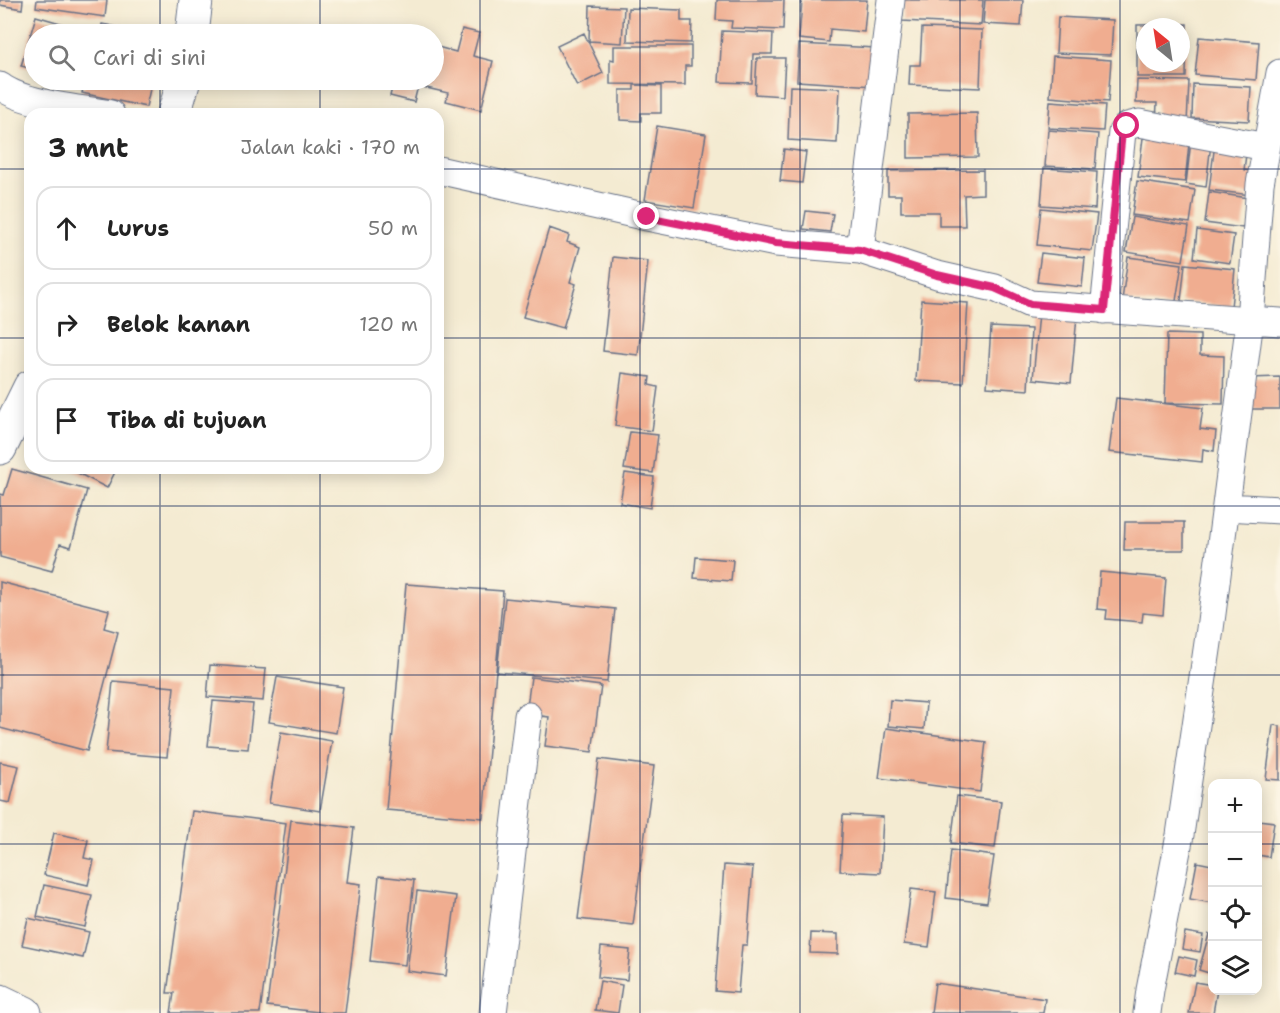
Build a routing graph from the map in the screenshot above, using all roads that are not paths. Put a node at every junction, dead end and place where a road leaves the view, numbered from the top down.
1 (196, 0) edge
2 (891, 0) edge
3 (193, 24) edge
4 (1280, 72) edge
5 (0, 86) edge
6 (181, 90) edge
7 (78, 108) edge
8 (176, 108) edge
9 (1266, 147) junction
10 (444, 171) edge
11 (860, 250) junction
12 (1104, 310) junction
13 (1250, 320) junction
14 (1280, 322) edge
15 (24, 399) edge
16 (0, 448) edge
17 (1226, 507) junction
18 (1280, 510) edge
19 (528, 716) dead end
20 (0, 1001) edge
21 (25, 1013) edge
22 (493, 1013) edge
23 (1147, 1013) edge

1 - 3 street
2 - 11 street
4 - 9 street
5 - 7 street
6 - 8 street
9 - 12 street
9 - 13 street
10 - 11 street
11 - 12 street
12 - 13 street
13 - 14 street
13 - 17 street
15 - 16 street
17 - 18 street
17 - 23 street
19 - 22 street
20 - 21 street

